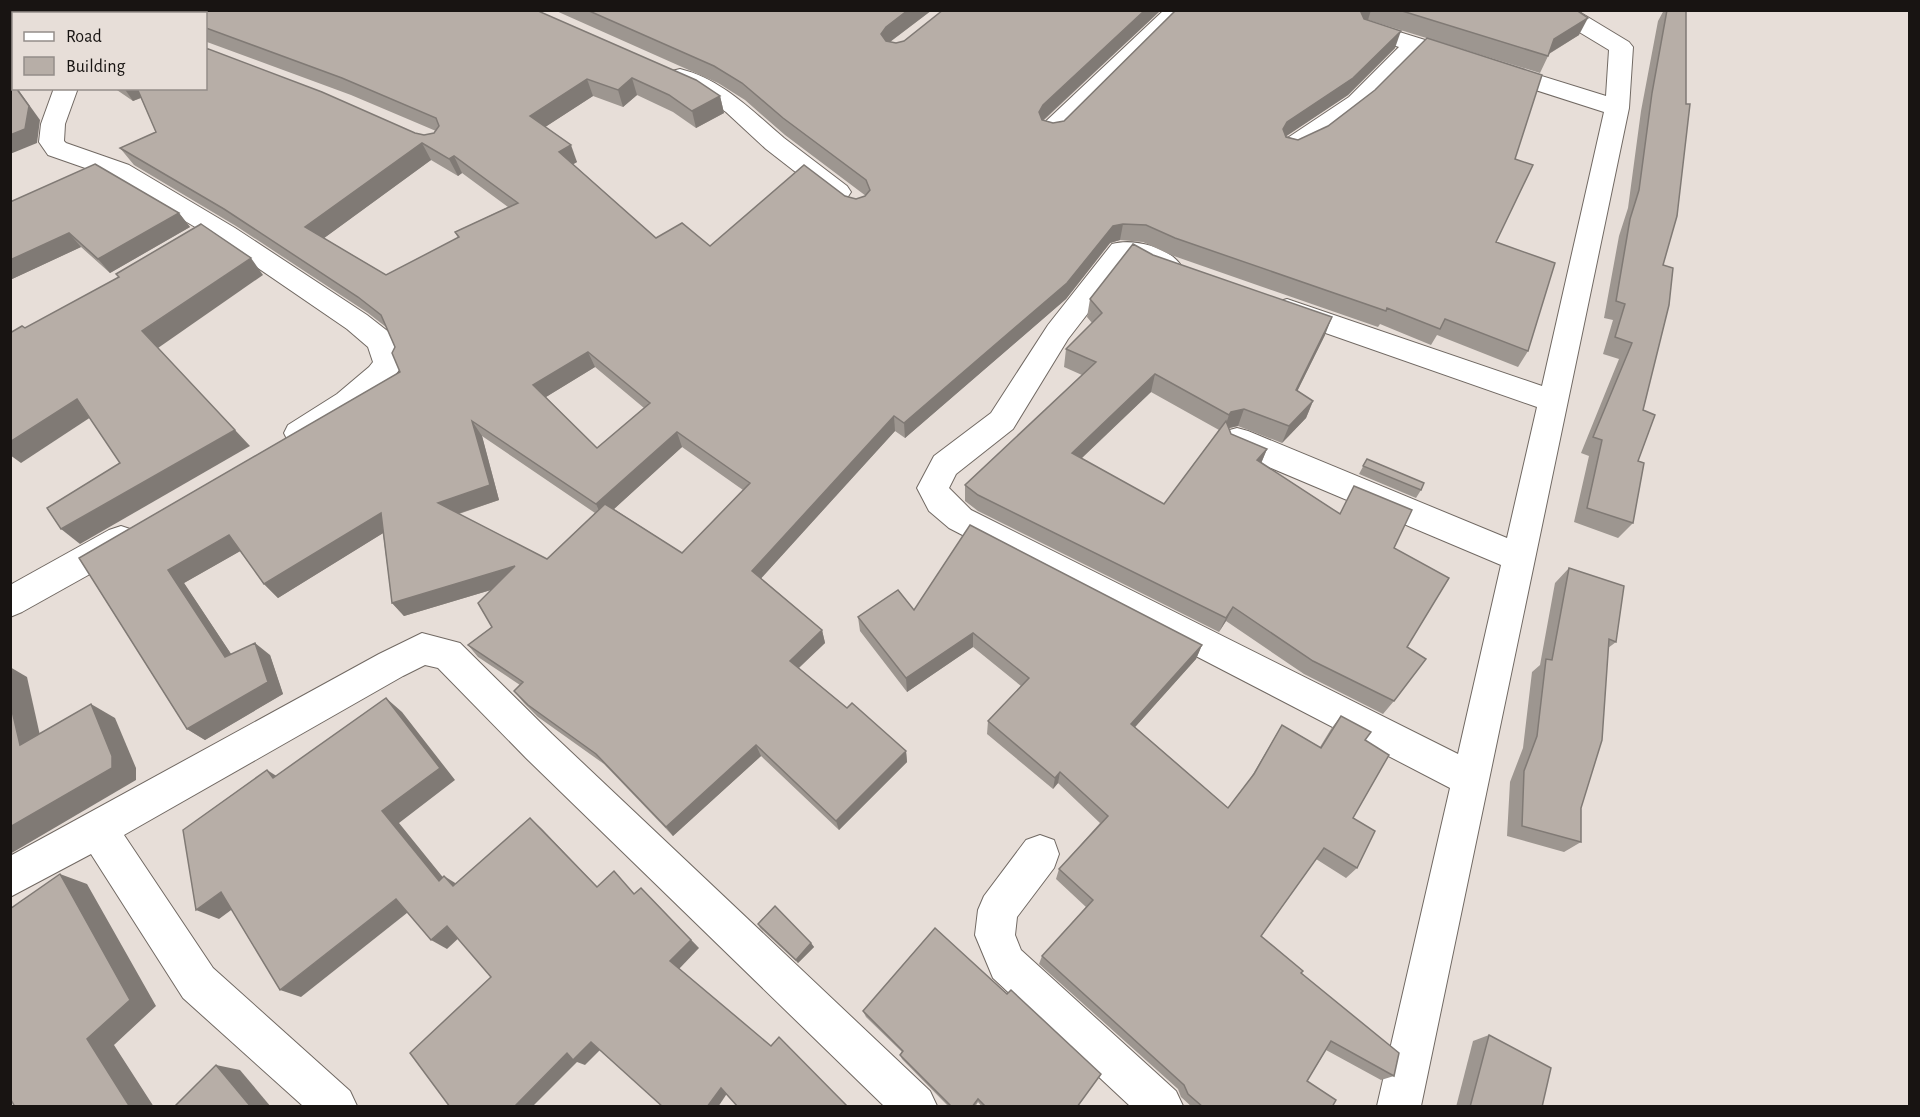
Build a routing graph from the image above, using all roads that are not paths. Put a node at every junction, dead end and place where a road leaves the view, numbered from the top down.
1 (1177, 10) edge
2 (1559, 10) edge
3 (1367, 29) edge
4 (1416, 45) junction
5 (658, 67) edge
6 (65, 90) edge
7 (1617, 108) junction
8 (1052, 130) edge
9 (1292, 147) edge
10 (857, 206) edge
11 (1194, 276) edge
12 (1261, 299) edge
13 (1552, 401) junction
14 (1237, 440) edge
15 (272, 450) edge
16 (143, 528) edge
17 (1519, 558) junction
18 (10, 602) edge
19 (1470, 779) junction
20 (98, 829) junction
21 (1040, 854) dead end
22 (10, 878) edge
23 (334, 1107) edge
24 (915, 1107) edge
25 (1161, 1107) edge
26 (1399, 1107) edge

1 - 8 street
2 - 7 street
3 - 4 street
4 - 7 street
4 - 9 street
5 - 10 street
6 - 15 street
7 - 13 street
11 - 19 street
12 - 13 street
13 - 17 street
14 - 17 street
16 - 18 street
17 - 19 street
19 - 26 street
20 - 22 street
20 - 23 street
20 - 24 street
21 - 25 street

